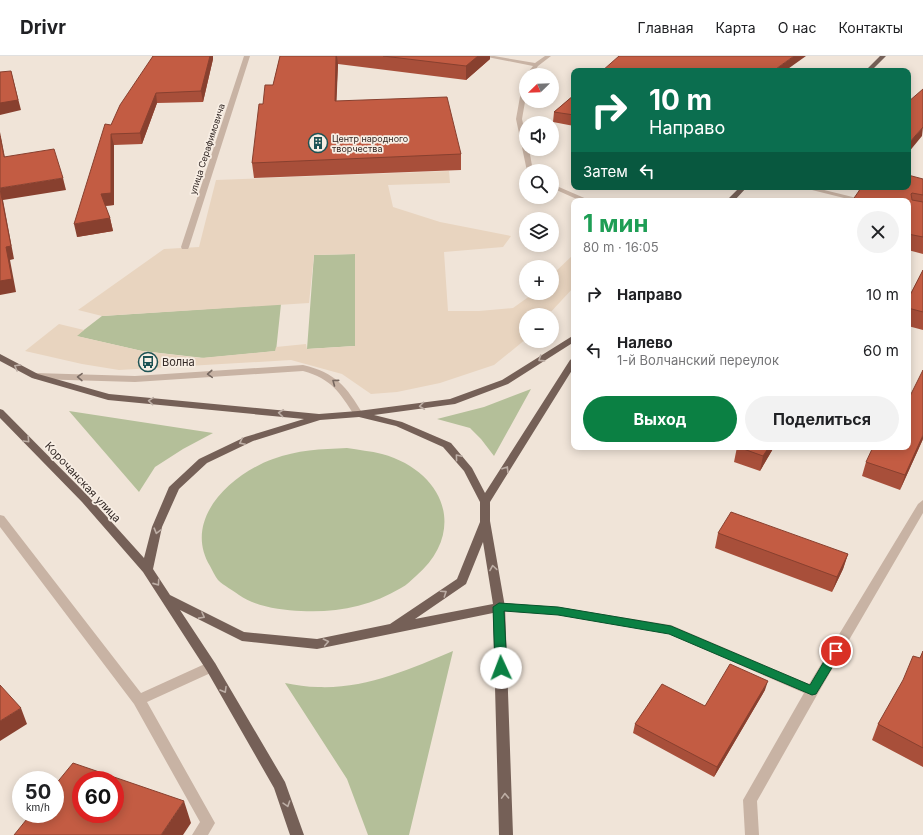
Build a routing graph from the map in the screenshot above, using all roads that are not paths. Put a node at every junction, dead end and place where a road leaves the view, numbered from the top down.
1 (247, 56) edge
2 (485, 56) edge
3 (548, 56) edge
4 (883, 56) edge
5 (536, 65) junction
6 (534, 68) edge
7 (871, 68) edge
8 (521, 108) edge
9 (529, 164) edge
10 (559, 189) edge
11 (741, 190) edge
12 (816, 190) edge
13 (580, 198) edge
14 (733, 198) edge
15 (852, 198) edge
16 (185, 247) dead end
17 (571, 340) edge
18 (0, 357) edge
19 (571, 365) edge
20 (35, 376) junction
21 (0, 412) edge
22 (358, 414) junction
23 (319, 417) junction
24 (485, 502) junction
25 (923, 504) edge
26 (0, 519) edge
27 (485, 521) junction
28 (147, 569) junction
29 (167, 598) junction
30 (499, 607) junction
31 (393, 628) junction
32 (211, 667) junction
33 (812, 691) junction
34 (139, 700) junction
35 (199, 835) edge
36 (297, 835) edge
37 (506, 835) edge
38 (752, 835) edge

1 - 16 street, улица Серафимовича
2 - 5 street
3 - 5 street
4 - 7 main road
5 - 6 street
8 - 9 street
10 - 13 street
11 - 14 main road
12 - 15 street
17 -> 22 main road
20 -> 18 main road
24 -> 19 main road
22 -> 20 street
23 -> 20 main road
21 -> 28 main road, Корочанская улица
22 - 23 main road
24 -> 22 main road
23 -> 28 main road
24 - 27 main road
25 - 33 street
26 - 34 street
30 -> 27 main road
31 -> 27 main road
28 -> 29 main road, Корочанская улица
29 -> 31 main road
29 - 32 main road, Корочанская улица
30 - 31 main road
30 - 33 street
37 -> 30 main road
32 - 34 street
32 -> 36 main road, Корочанская улица
33 - 38 street
34 - 35 street

